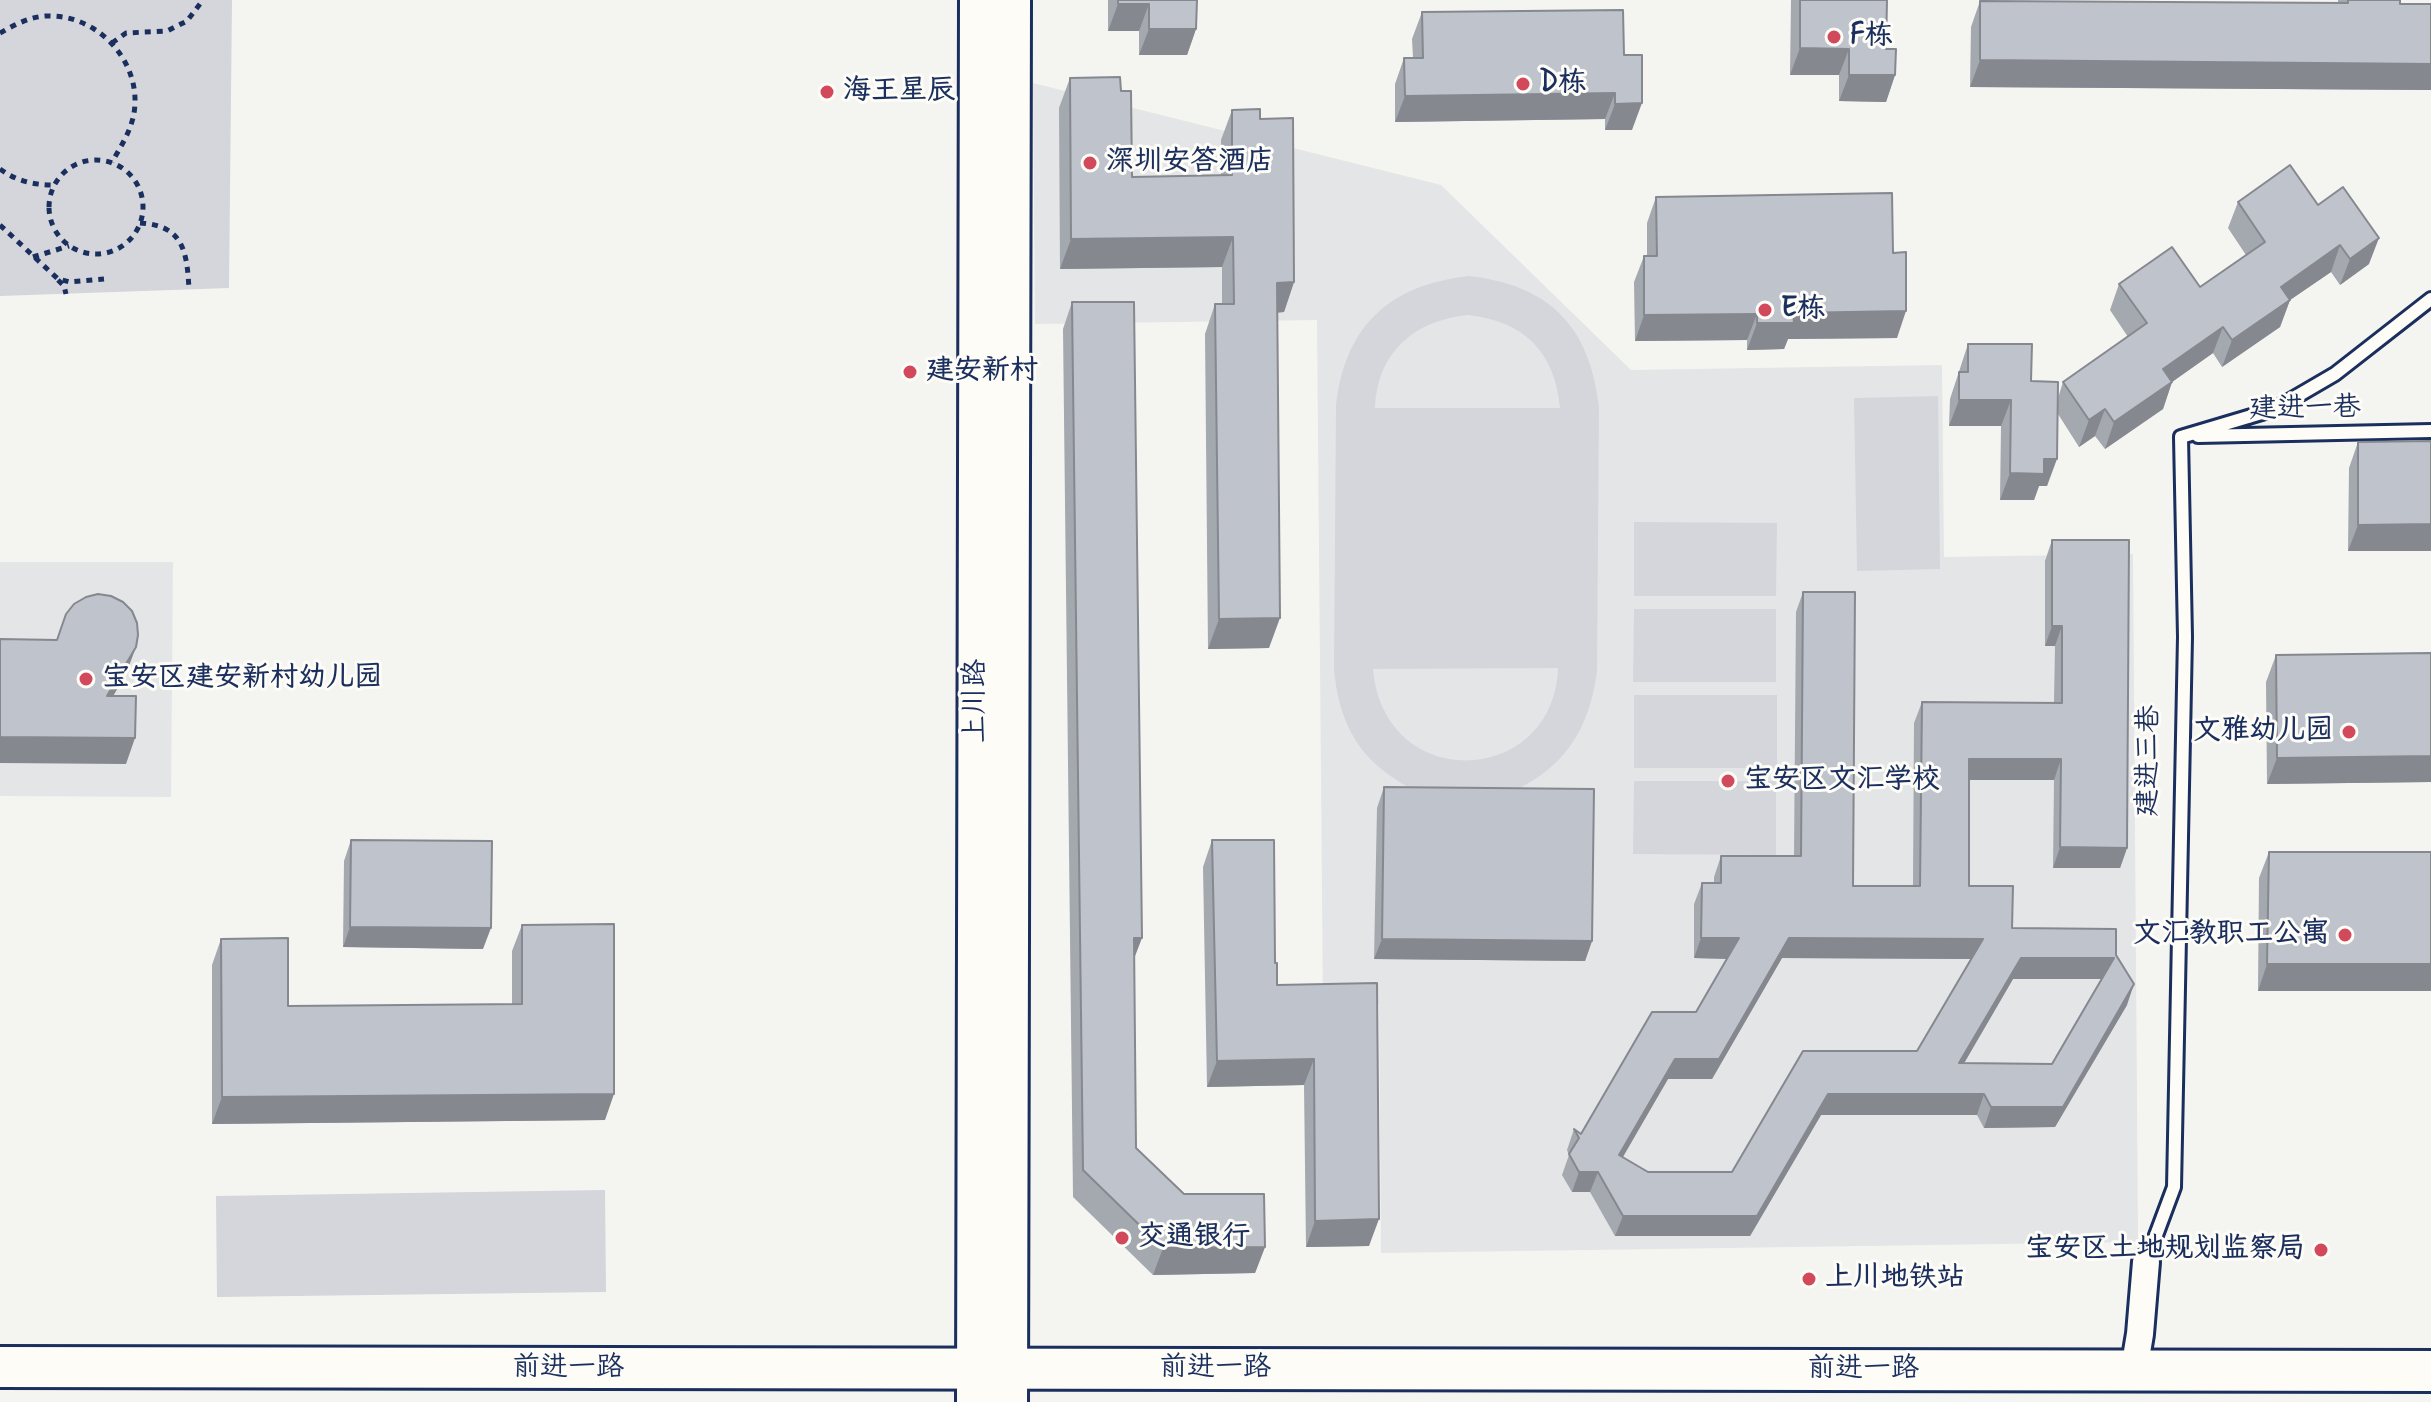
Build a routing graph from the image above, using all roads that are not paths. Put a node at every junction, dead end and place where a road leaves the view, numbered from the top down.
1 (978, 0) edge
2 (1012, 0) edge
3 (2431, 299) edge
4 (2431, 431) edge
5 (2181, 437) junction
6 (2146, 1262) joint
7 (0, 1367) edge
8 (2134, 1370) junction
9 (2431, 1371) edge
10 (992, 1385) edge

1 - 10 main road, 上川路
2 - 10 main road, 上川路
3 - 5 lane
4 - 5 lane, 建进一巷
5 - 6 lane, 建进三巷
6 - 8 street, 建进三巷
7 - 10 main road, 前进一路
8 - 9 main road, 前进一路
8 - 10 main road, 前进一路

